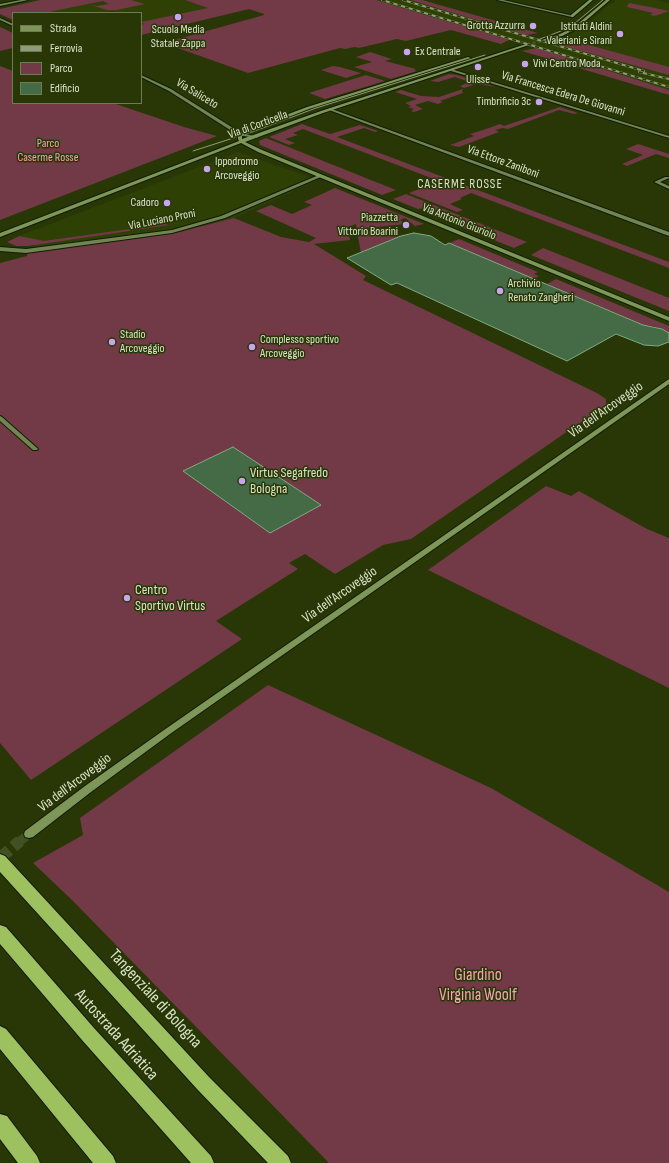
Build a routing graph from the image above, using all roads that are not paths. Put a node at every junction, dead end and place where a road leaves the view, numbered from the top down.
1 (26, 0) edge
2 (499, 0) edge
3 (591, 0) edge
4 (608, 0) edge
5 (0, 5) edge
6 (572, 16) joint
7 (0, 19) edge
8 (12, 25) edge
9 (544, 40) tunnel mouth
10 (527, 45) tunnel mouth
11 (469, 58) dead end
12 (434, 69) junction
13 (452, 70) junction
14 (142, 76) edge
15 (330, 110) junction
16 (240, 134) junction
17 (669, 137) edge
18 (256, 138) junction
19 (242, 142) junction
20 (321, 176) junction
21 (668, 178) edge
22 (669, 188) edge
23 (669, 234) edge
24 (0, 235) edge
25 (1, 249) edge
26 (669, 319) edge
27 (669, 381) edge
28 (0, 418) edge
29 (35, 449) dead end
30 (29, 834) tunnel mouth
31 (0, 861) edge
32 (0, 932) edge
33 (0, 1035) edge
34 (0, 1123) edge
35 (30, 1163) edge
36 (106, 1163) edge
37 (204, 1163) edge
38 (281, 1163) edge

1 - 5 street
2 - 6 street
3 - 6 main road
4 - 9 main road
7 - 8 street
10 - 13 main road, Via di Corticella
11 - 12 main road, Via di Corticella
12 - 13 main road
12 - 16 main road, Via di Corticella
13 - 15 main road, Via di Corticella
13 - 17 street, Via Francesca Edera De Giovanni
14 - 16 street, Via Saliceto
15 - 18 main road, Via di Corticella
15 - 23 street, Via Ettore Zaniboni
16 - 18 street, Via Saliceto
16 - 19 main road
18 - 19 main road, Via di Corticella
19 - 20 main road, Via Antonio Giuriolo
19 - 24 main road, Via di Corticella
20 - 25 street, Via Luciano Proni
20 - 26 main road, Via Antonio Giuriolo
21 - 22 street
27 - 30 main road, Via dell'Arcoveggio
28 - 29 street
31 - 38 highway, Tangenziale di Bologna
32 - 37 highway, Autostrada Adriatica
33 - 36 highway
34 - 35 highway

